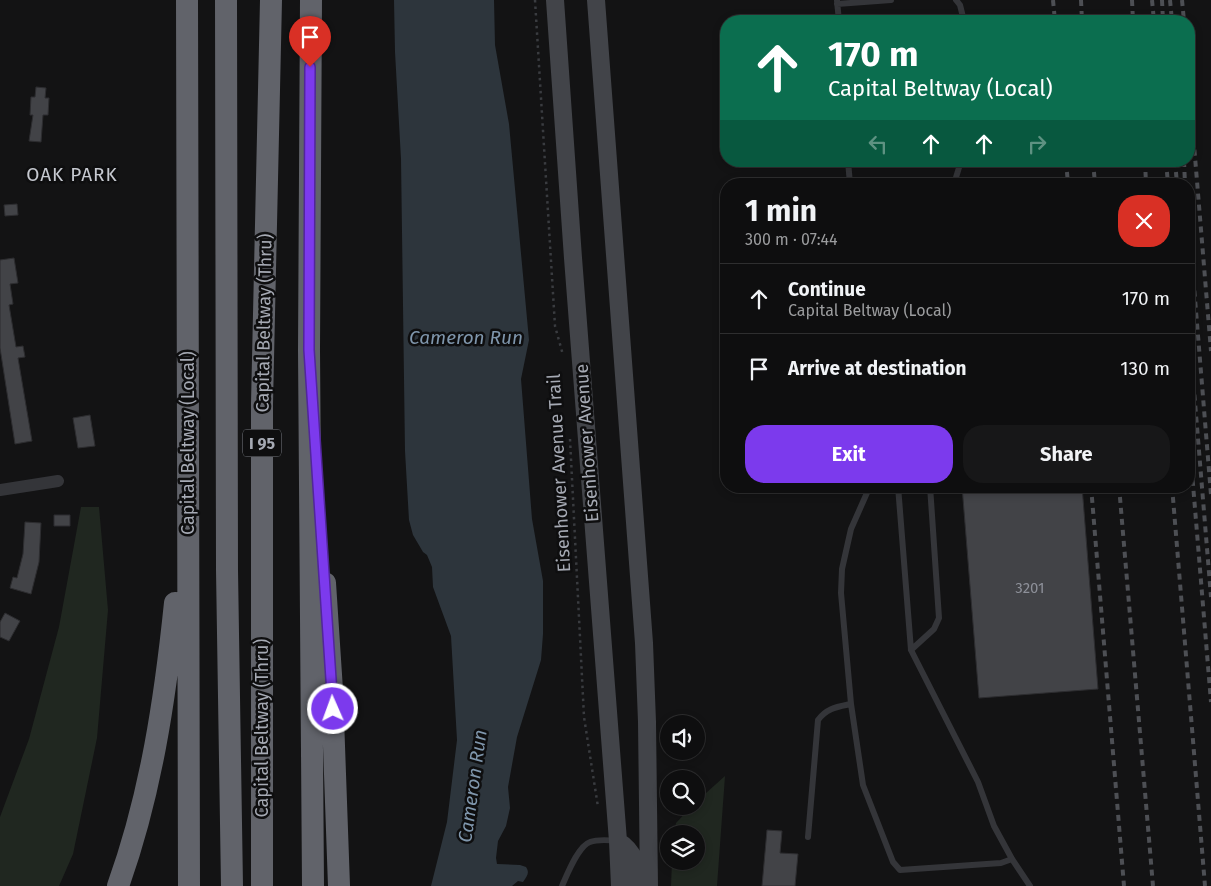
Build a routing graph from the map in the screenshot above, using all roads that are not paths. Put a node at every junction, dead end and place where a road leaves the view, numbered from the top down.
1 (187, 0) edge
2 (226, 0) edge
3 (271, 0) edge
4 (311, 0) edge
5 (555, 0) edge
6 (596, 0) edge
7 (891, 0) edge
8 (956, 0) edge
9 (837, 2) edge
10 (838, 15) edge
11 (962, 15) edge
12 (309, 350) junction
13 (58, 481) dead end
14 (0, 490) edge
15 (188, 490) junction
16 (867, 493) edge
17 (899, 493) edge
18 (930, 493) edge
19 (912, 650) junction
20 (851, 704) junction
21 (808, 837) dead end
22 (618, 841) junction
23 (1012, 859) junction
24 (339, 884) edge
25 (118, 886) edge
26 (189, 886) edge
27 (232, 886) edge
28 (262, 886) edge
29 (314, 886) edge
30 (562, 886) edge
31 (620, 886) edge
32 (636, 886) edge
33 (649, 886) edge
34 (1030, 886) edge

1 - 15 highway, Capital Beltway (Local)
2 - 27 highway, Capital Beltway (Thru) / I 95
3 - 28 highway, Capital Beltway (Thru) / I 95
4 - 12 highway
5 - 22 main road, Eisenhower Avenue
6 - 33 main road
7 - 9 lane
8 - 11 lane
9 - 10 lane
12 - 24 highway
12 - 29 highway
13 - 14 street
15 - 25 highway
15 - 26 highway, Capital Beltway (Local)
16 - 20 lane
17 - 19 lane
18 - 19 lane
19 - 23 lane
20 - 21 lane
20 - 23 lane
22 - 30 lane
22 - 31 main road, Eisenhower Avenue
22 - 32 main road
23 - 34 lane

